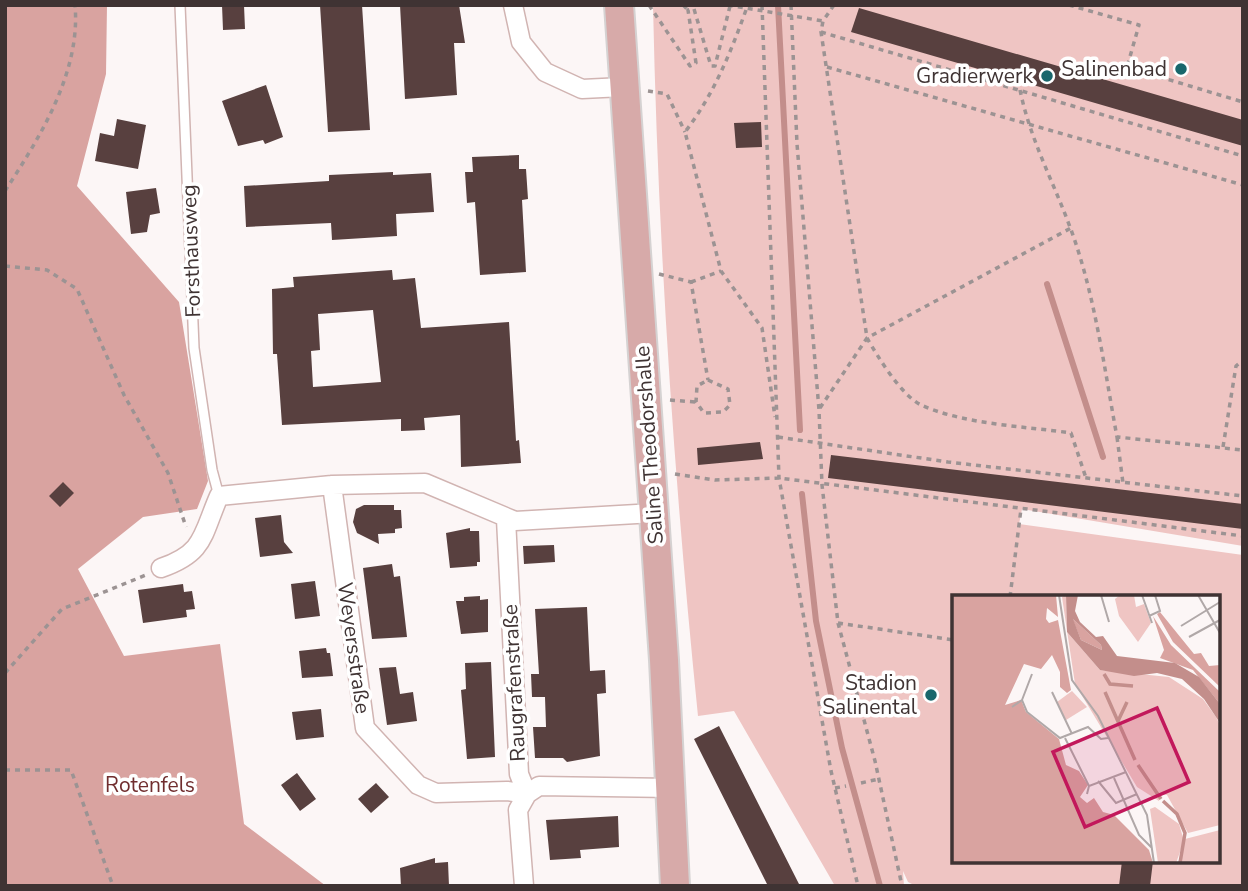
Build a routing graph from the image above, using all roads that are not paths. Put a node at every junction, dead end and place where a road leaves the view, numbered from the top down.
1 (180, 5) edge
2 (513, 5) edge
3 (619, 5) edge
4 (623, 87) junction
5 (331, 485) junction
6 (219, 496) junction
7 (654, 513) junction
8 (506, 519) junction
9 (161, 568) road end
10 (671, 788) junction
11 (527, 794) junction
12 (524, 886) edge
13 (675, 886) edge

1 - 6 lane, Forsthausweg
2 - 4 street
3 - 4 main road, Saline Theodorshalle
4 - 7 main road, Saline Theodorshalle
5 - 6 street
5 - 8 street
5 - 11 street, Weyersstraße
6 - 9 street
7 - 8 street
7 - 10 main road, Saline Theodorshalle
8 - 11 street, Raugrafenstraße
10 - 11 street, Weyersstraße
10 - 13 main road, Saline Theodorshalle
11 - 12 street, Raugrafenstraße

